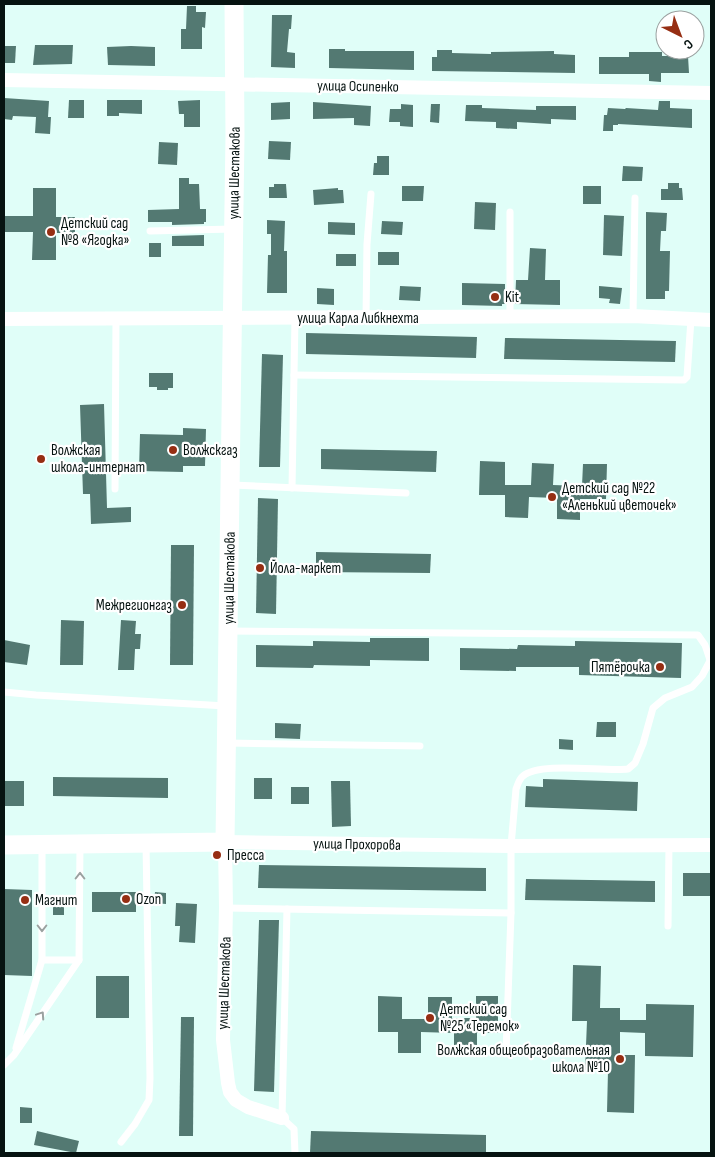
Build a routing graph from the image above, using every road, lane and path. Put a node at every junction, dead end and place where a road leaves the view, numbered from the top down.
1 (234, 4) edge
2 (4, 80) edge
3 (235, 84) junction
4 (711, 93) edge
5 (371, 194) dead end
6 (635, 198) dead end
7 (510, 212) dead end
8 (234, 229) junction
9 (150, 231) dead end
10 (633, 316) junction
11 (510, 317) junction
12 (116, 318) junction
13 (232, 318) junction
14 (295, 318) junction
15 (366, 318) junction
16 (4, 319) edge
17 (691, 319) junction
18 (711, 320) edge
19 (294, 375) junction
20 (230, 485) junction
21 (292, 488) junction
22 (115, 489) dead end
23 (406, 492) dead end
24 (228, 631) junction
25 (711, 660) edge
26 (4, 692) edge
27 (227, 706) junction
28 (226, 743) junction
29 (420, 746) dead end
30 (225, 842) junction
31 (42, 844) junction
32 (80, 844) junction
33 (146, 844) junction
34 (4, 845) edge
35 (711, 845) edge
36 (511, 846) junction
37 (669, 846) junction
38 (226, 908) junction
39 (287, 909) junction
40 (511, 913) junction
41 (668, 926) dead end
42 (42, 960) junction
43 (79, 960) junction
44 (506, 1053) dead end
45 (14, 1055) junction
46 (4, 1065) edge
47 (282, 1118) junction
48 (121, 1142) dead end
49 (295, 1153) edge

1 - 3 main road, улица Шестакова
2 - 3 street, улица Осипенко
3 - 4 street, улица Осипенко
3 - 8 main road, улица Шестакова
5 - 15 lane
6 - 10 lane
7 - 11 lane
8 - 9 lane
8 - 13 main road, улица Шестакова
10 - 11 street, улица Карла Либкнехта
10 - 17 street, улица Карла Либкнехта
11 - 15 street, улица Карла Либкнехта
12 - 13 street, улица Карла Либкнехта
12 - 16 street, улица Карла Либкнехта
12 - 22 lane
13 - 14 street, улица Карла Либкнехта
13 - 20 main road, улица Шестакова
14 - 15 street, улица Карла Либкнехта
14 - 19 lane
17 - 18 street, улица Карла Либкнехта
17 - 19 lane
19 - 21 lane
20 - 21 lane
20 - 24 main road, улица Шестакова
21 - 23 lane
24 - 25 lane
24 - 27 main road, улица Шестакова
25 - 36 lane
26 - 27 lane
27 - 28 main road, улица Шестакова
28 - 29 lane
28 - 30 main road, улица Шестакова
30 - 33 main road, улица Прохорова
30 - 36 street, улица Прохорова
30 - 38 street, улица Шестакова
31 - 32 main road, улица Прохорова
31 - 34 main road, улица Прохорова
31 -> 42 lane
32 - 33 main road, улица Прохорова
43 -> 32 lane
33 - 48 lane
35 - 37 street, улица Прохорова
36 - 37 street, улица Прохорова
36 - 40 lane
37 - 41 lane
38 - 39 lane
38 - 47 street, улица Шестакова
39 - 40 lane
39 - 47 lane
40 - 44 lane
42 - 43 lane
42 - 45 lane
45 -> 43 lane
45 - 46 lane
47 - 49 lane

